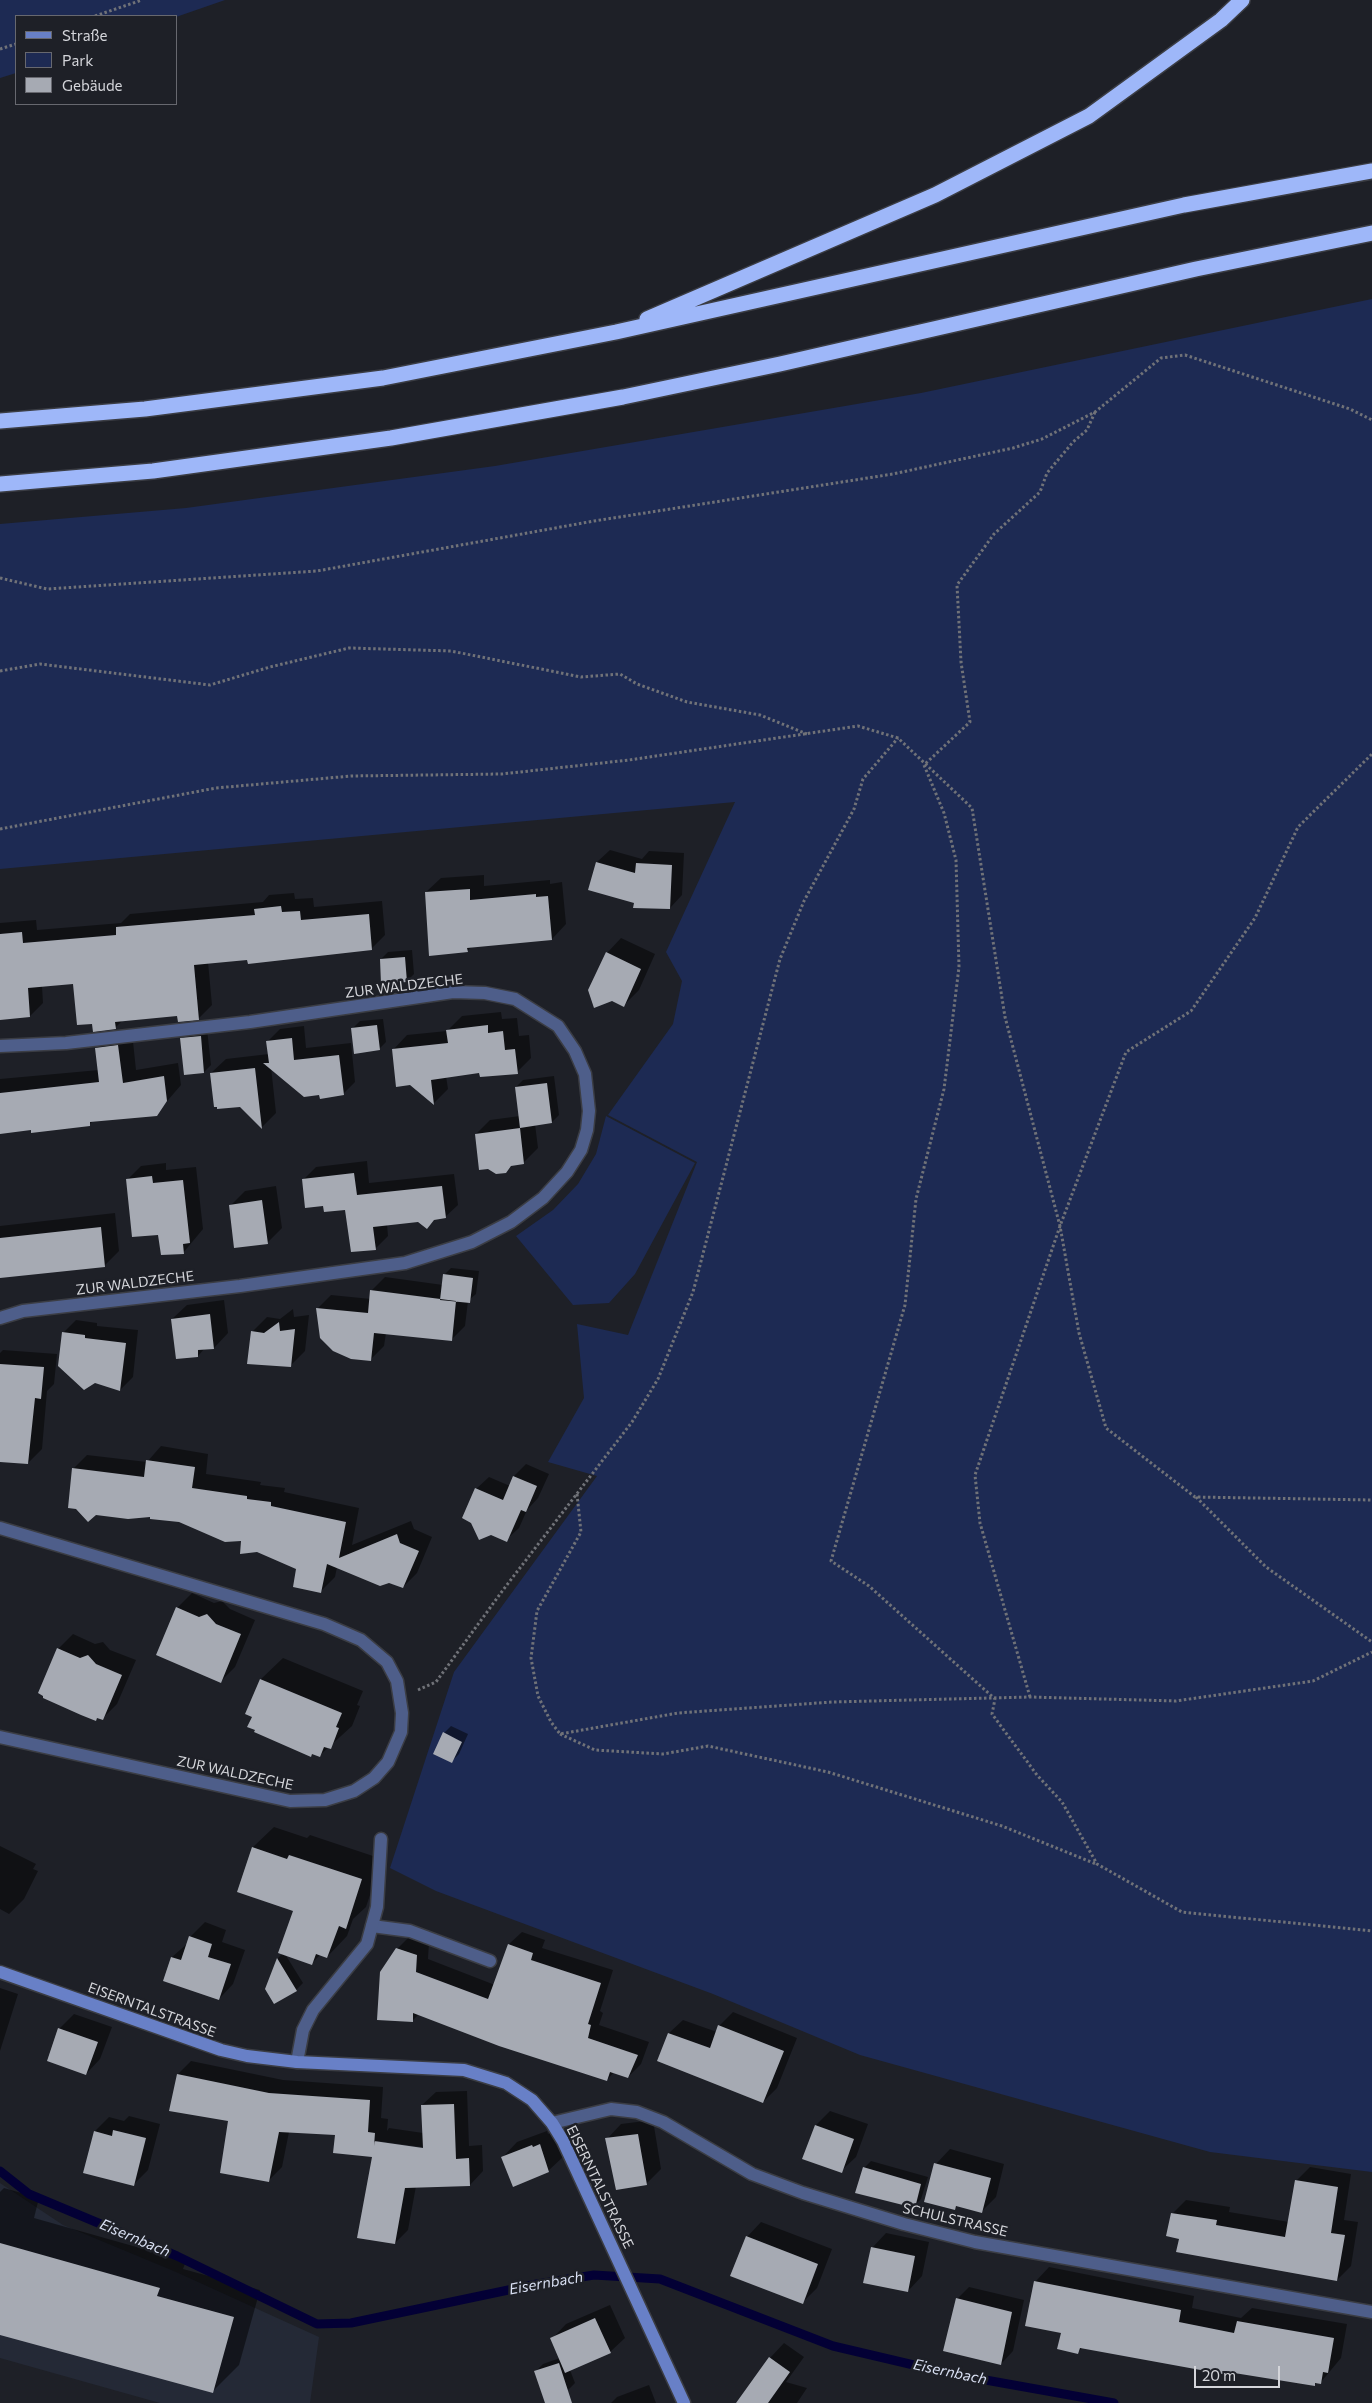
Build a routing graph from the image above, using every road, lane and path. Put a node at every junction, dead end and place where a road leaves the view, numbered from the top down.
1 (142, 0) edge
2 (1242, 0) edge
3 (98, 15) edge
4 (15, 44) edge
5 (0, 49) edge
6 (1372, 171) edge
7 (1372, 234) edge
8 (616, 332) junction
9 (1095, 412) junction
10 (1372, 420) edge
11 (0, 421) edge
12 (0, 484) edge
13 (0, 578) edge
14 (0, 671) edge
15 (808, 735) junction
16 (898, 738) junction
17 (1372, 754) edge
18 (924, 765) junction
19 (0, 829) edge
20 (0, 1046) edge
21 (1060, 1226) junction
22 (0, 1318) edge
23 (577, 1494) junction
24 (1195, 1497) junction
25 (1372, 1500) edge
26 (0, 1528) edge
27 (1372, 1642) edge
28 (1372, 1652) edge
29 (401, 1696) junction
30 (1030, 1697) junction
31 (995, 1699) junction
32 (560, 1734) junction
33 (0, 1736) edge
34 (381, 1839) dead end
35 (1097, 1864) junction
36 (372, 1926) junction
37 (1372, 1931) edge
38 (490, 1961) dead end
39 (0, 1972) edge
40 (297, 2062) junction
41 (552, 2123) junction
42 (1372, 2312) edge
43 (684, 2403) edge

1 - 3 path
2 - 8 highway
4 - 5 path
6 - 8 highway
7 - 12 highway
8 - 11 highway
9 - 10 path
9 - 13 path
9 - 18 path
14 - 15 path
15 - 16 path
15 - 19 path
16 - 18 path
16 - 23 path
17 - 21 path
18 - 21 path
18 - 31 path
20 - 22 street, ZUR WALDZECHE
21 - 24 path
21 - 30 path
23 - 29 path
23 - 32 path
24 - 25 path
24 - 27 path
26 - 29 street, ZUR WALDZECHE
28 - 30 path
29 - 33 street, ZUR WALDZECHE
30 - 31 path
31 - 32 path
31 - 35 path
32 - 35 path
34 - 36 street
35 - 37 path
36 - 38 street
36 - 40 street
39 - 40 main road, EISERNTALSTRASSE
40 - 41 main road, EISERNTALSTRASSE
41 - 42 street, SCHULSTRASSE
41 - 43 main road, EISERNTALSTRASSE

